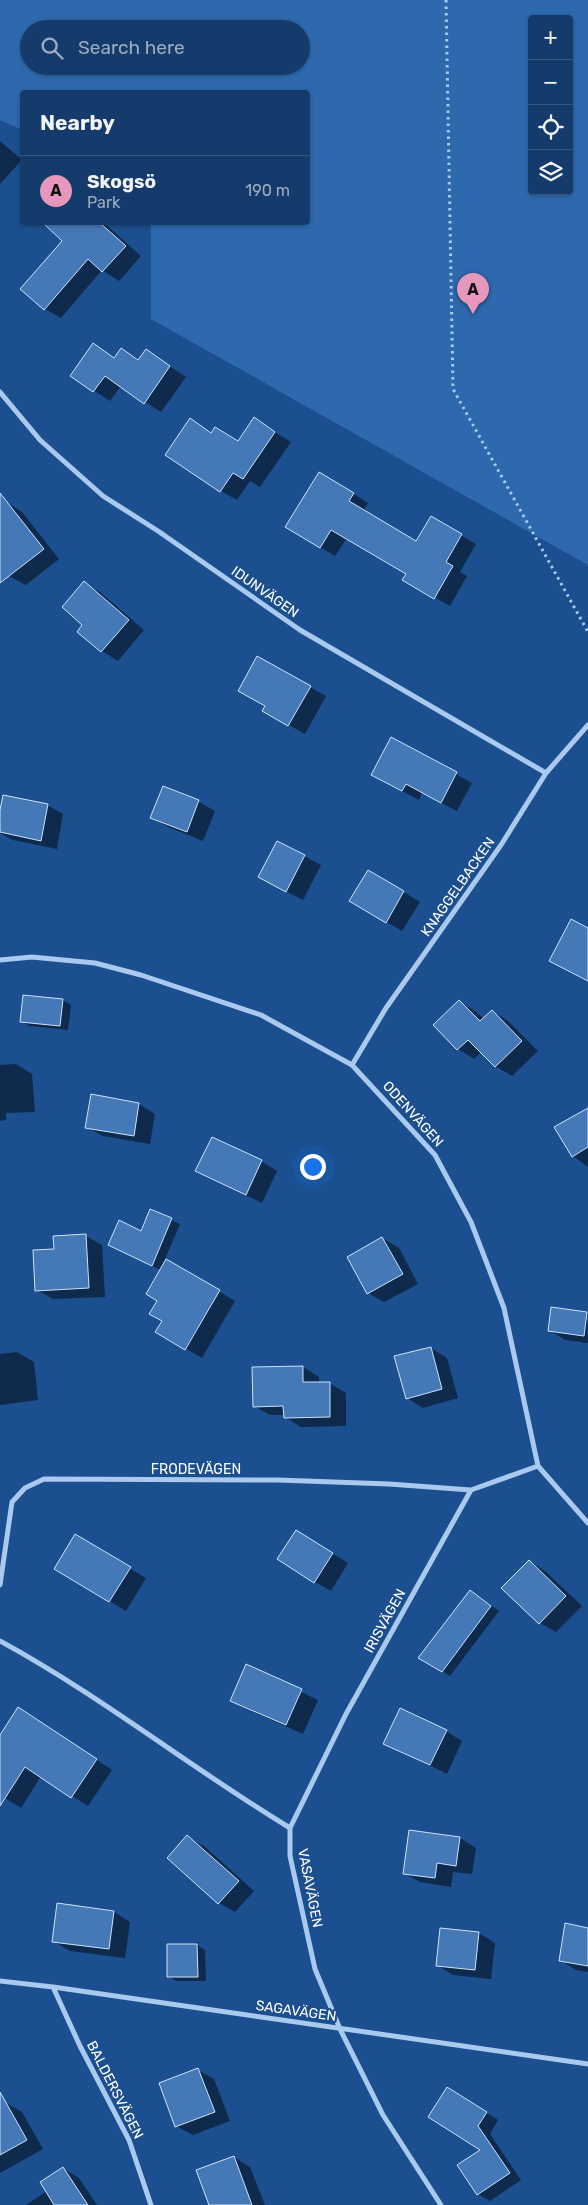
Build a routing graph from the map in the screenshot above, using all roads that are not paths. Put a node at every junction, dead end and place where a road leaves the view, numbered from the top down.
1 (0, 392) edge
2 (588, 725) edge
3 (546, 773) junction
4 (0, 960) edge
5 (352, 1065) junction
6 (538, 1466) junction
7 (471, 1490) junction
8 (588, 1523) edge
9 (0, 1585) edge
10 (0, 1641) edge
11 (290, 1828) junction
12 (0, 1981) edge
13 (53, 1987) junction
14 (340, 2029) junction
15 (588, 2064) edge
16 (151, 2205) edge
17 (441, 2205) edge

1 - 3 street, IDUNVÄGEN
2 - 3 street, KNAGGELBACKEN
3 - 5 street, KNAGGELBACKEN
4 - 5 street, ODENVÄGEN
5 - 6 street, ODENVÄGEN
6 - 7 street
6 - 8 street, ODENVÄGEN
7 - 9 street, FRODEVÄGEN
7 - 11 street, IRISVÄGEN
10 - 11 street
11 - 14 street, VASAVÄGEN
12 - 13 street, SAGAVÄGEN
13 - 14 street, SAGAVÄGEN
13 - 16 street, BALDERSVÄGEN
14 - 15 street, SAGAVÄGEN
14 - 17 street, VASAVÄGEN

